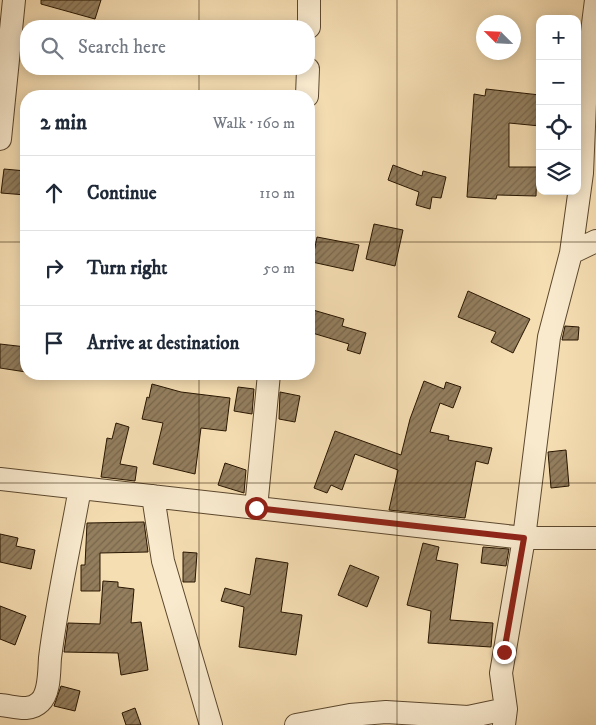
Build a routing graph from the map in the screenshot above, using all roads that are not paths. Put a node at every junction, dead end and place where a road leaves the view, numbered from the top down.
1 (14, 0) edge
2 (309, 0) edge
3 (596, 0) edge
4 (309, 20) edge
5 (308, 75) edge
6 (3, 84) edge
7 (307, 90) edge
8 (0, 140) edge
9 (596, 241) edge
10 (571, 253) junction
11 (268, 380) edge
12 (0, 479) edge
13 (80, 488) junction
14 (153, 496) junction
15 (256, 508) junction
16 (524, 538) junction
17 (596, 538) edge
18 (0, 705) edge
19 (505, 717) edge
20 (463, 721) edge
21 (211, 725) edge
22 (296, 725) edge

1 - 6 street
2 - 4 street
3 - 10 street
5 - 7 street
6 - 8 street
9 - 10 street
10 - 16 street
11 - 15 street
12 - 13 street
13 - 14 street
13 - 18 street
14 - 15 street
14 - 21 street
15 - 16 street
16 - 17 street
16 - 19 street
19 - 20 street
20 - 22 street

